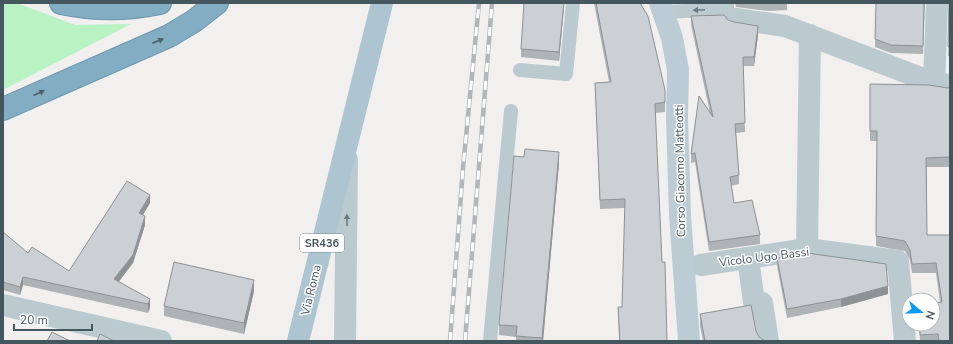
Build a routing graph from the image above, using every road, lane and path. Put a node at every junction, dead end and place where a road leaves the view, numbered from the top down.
1 (61, 3) edge
2 (160, 3) edge
3 (217, 3) edge
4 (382, 3) edge
5 (573, 3) edge
6 (937, 3) edge
7 (662, 7) edge
8 (732, 11) edge
9 (810, 35) junction
10 (520, 70) dead end
11 (942, 84) edge
12 (3, 109) edge
13 (511, 112) dead end
14 (347, 145) junction
15 (326, 229) junction
16 (807, 249) junction
17 (748, 258) junction
18 (701, 265) dead end
19 (346, 273) junction
20 (3, 305) edge
21 (161, 341) edge
22 (298, 341) edge
23 (345, 341) edge
24 (490, 341) edge
25 (689, 341) edge
26 (768, 341) edge
27 (905, 341) edge

1 - 2 highway
12 -> 3 highway
4 - 14 main road, Via Roma / SR436
5 - 10 lane
6 - 11 street
8 -> 7 lane
7 - 25 main road, Corso Giacomo Matteotti
8 - 9 street
9 - 11 street
9 - 16 street
13 - 24 lane
14 - 15 main road, Via Roma / SR436
19 -> 14 street, Via Roma
15 - 19 street
15 - 22 main road, Via Roma / SR436
16 - 17 street, Vicolo Ugo Bassi
16 - 27 street, Vicolo Ugo Bassi
17 - 18 street, Vicolo Ugo Bassi
17 - 26 street
19 - 23 street, Via Roma
20 - 21 street

